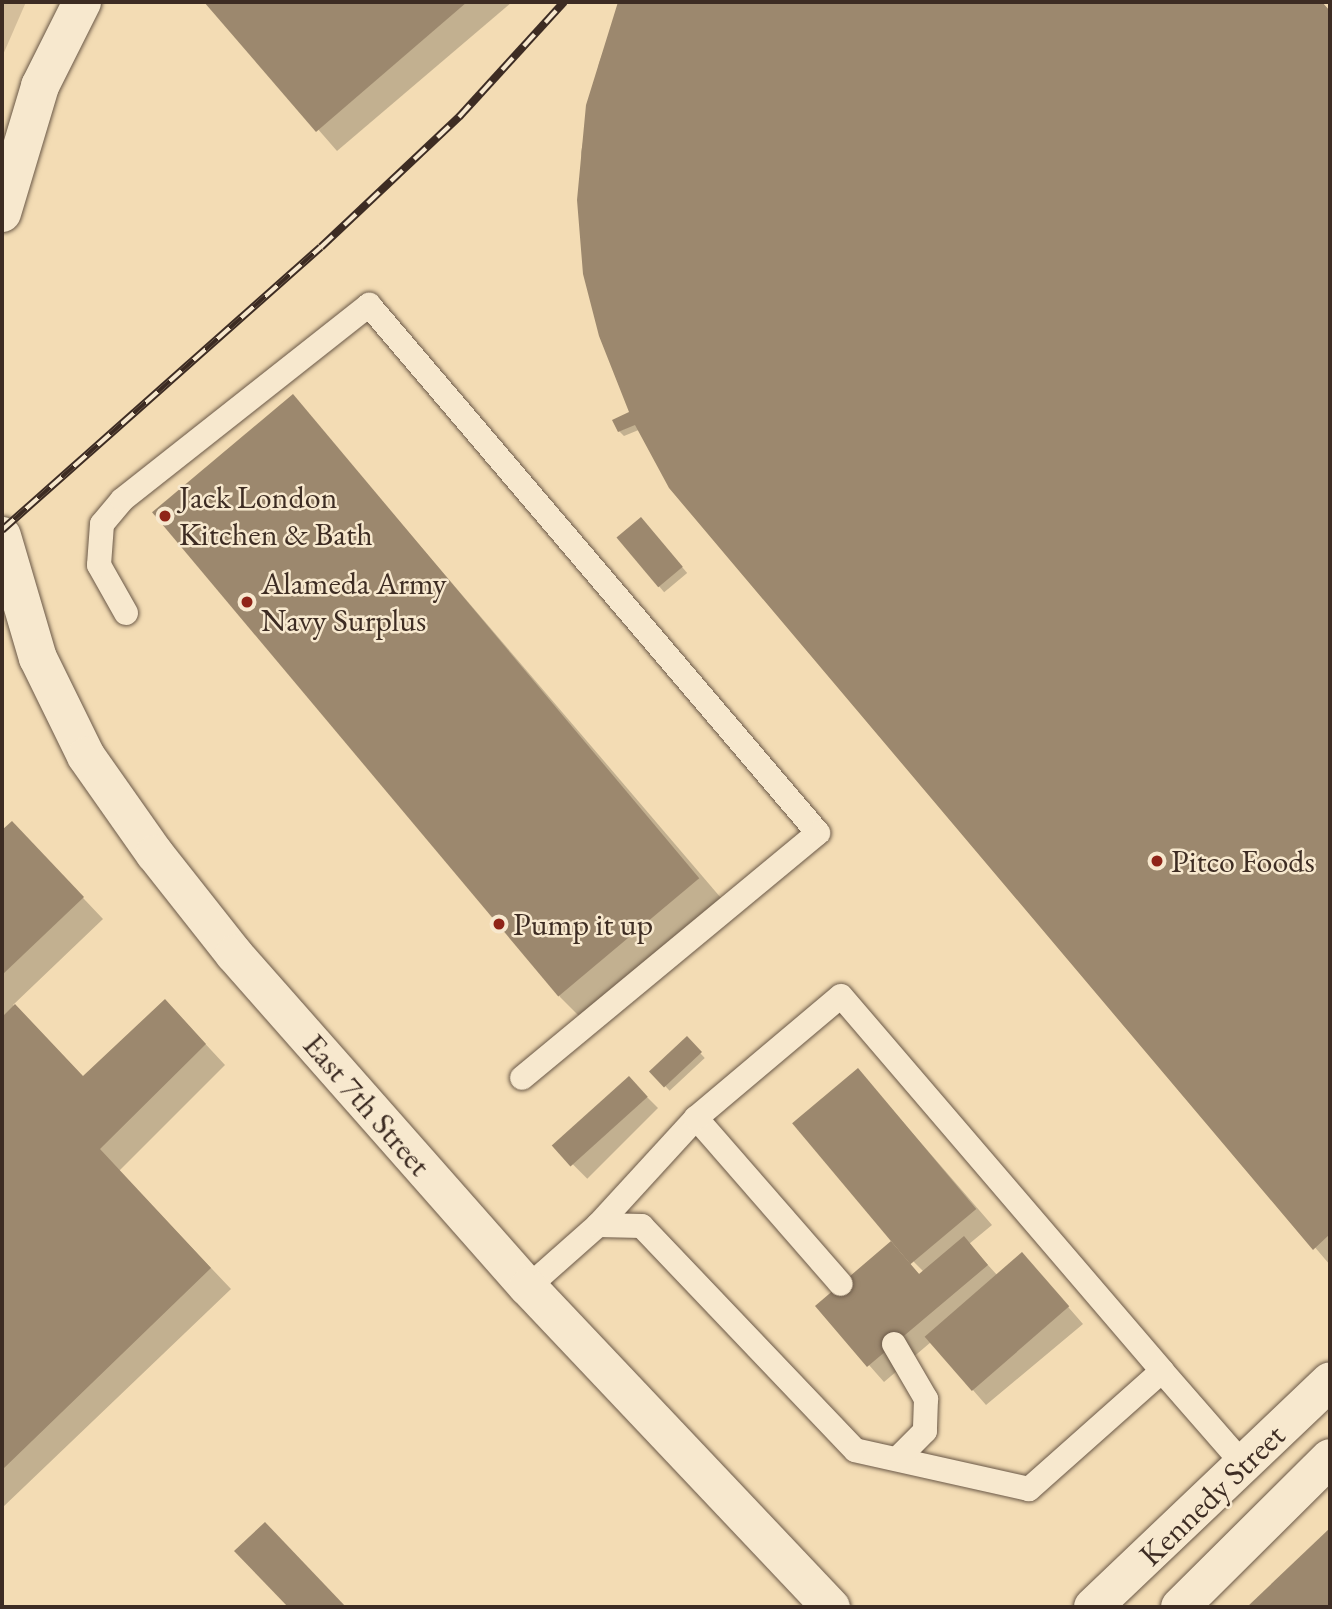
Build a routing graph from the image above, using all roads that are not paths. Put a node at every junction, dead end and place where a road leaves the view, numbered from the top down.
1 (82, 2) edge
2 (2, 213) edge
3 (2, 536) edge
4 (126, 613) dead end
5 (522, 1078) dead end
6 (696, 1118) junction
7 (598, 1226) junction
8 (841, 1284) dead end
9 (528, 1287) junction
10 (894, 1344) dead end
11 (1162, 1371) junction
12 (1330, 1381) edge
13 (899, 1457) junction
14 (1330, 1458) edge
15 (1244, 1465) junction
16 (831, 1607) edge
17 (1093, 1607) edge
18 (1180, 1607) edge

1 - 2 main road
3 - 9 main road, East 7th Street
4 - 5 lane
6 - 7 lane
6 - 8 lane
6 - 11 lane
7 - 9 lane
7 - 13 lane
9 - 16 main road, East 7th Street
10 - 13 lane
11 - 13 lane
11 - 15 lane
12 - 15 main road, Kennedy Street
14 - 18 main road, Kennedy Street
15 - 17 main road, Kennedy Street

